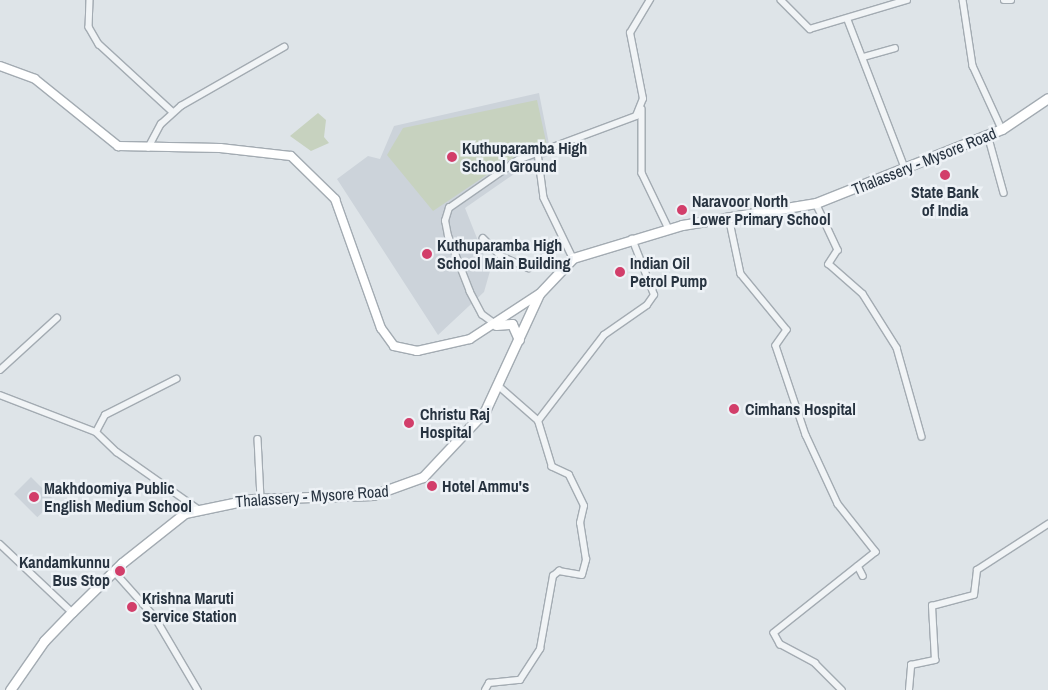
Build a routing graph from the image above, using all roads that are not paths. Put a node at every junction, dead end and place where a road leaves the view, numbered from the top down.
1 (90, 0) edge
2 (650, 0) edge
3 (781, 0) edge
4 (907, 0) edge
5 (963, 0) edge
6 (1004, 0) edge
7 (1011, 0) edge
8 (848, 20) junction
9 (284, 47) dead end
10 (894, 48) dead end
11 (864, 57) junction
12 (0, 66) edge
13 (1048, 98) edge
14 (642, 109) junction
15 (173, 112) junction
16 (1002, 129) junction
17 (988, 135) junction
18 (148, 148) junction
19 (538, 153) junction
20 (906, 170) junction
21 (1004, 193) dead end
22 (816, 203) junction
23 (729, 217) junction
24 (669, 229) junction
25 (483, 238) dead end
26 (632, 239) junction
27 (573, 258) junction
28 (563, 266) junction
29 (539, 294) junction
30 (509, 316) junction
31 (57, 318) dead end
32 (496, 325) junction
33 (526, 328) junction
34 (519, 343) junction
35 (0, 370) edge
36 (176, 378) dead end
37 (498, 386) junction
38 (0, 395) edge
39 (538, 421) junction
40 (96, 432) junction
41 (922, 437) dead end
42 (258, 439) dead end
43 (261, 498) junction
44 (198, 509) junction
45 (1048, 524) edge
46 (0, 544) edge
47 (858, 566) junction
48 (114, 571) junction
49 (863, 576) dead end
50 (72, 612) junction
51 (10, 690) edge
52 (198, 690) edge
53 (485, 690) edge
54 (842, 690) edge
55 (909, 690) edge

1 - 15 street
2 - 14 street
3 - 8 street
4 - 8 street
5 - 16 street
6 - 7 street
8 - 11 street
9 - 15 street
10 - 11 street
11 - 20 street
12 - 18 main road
13 - 16 main road, Thalassery - Mysore Road
14 - 19 street
14 - 24 street
15 - 18 street
16 - 17 main road, Thalassery - Mysore Road
17 - 20 main road, Thalassery - Mysore Road
17 - 21 street
18 - 32 main road
19 - 27 street
19 - 32 street
20 - 22 main road, Thalassery - Mysore Road
22 - 23 main road, Thalassery - Mysore Road
22 - 41 street
23 - 24 main road, Thalassery - Mysore Road
23 - 47 street
24 - 26 main road, Thalassery - Mysore Road
25 - 28 street
26 - 27 main road, Thalassery - Mysore Road
26 - 39 street
27 - 28 main road, Thalassery - Mysore Road
28 - 29 main road, Thalassery - Mysore Road
29 - 30 main road
29 - 33 main road, Thalassery - Mysore Road
30 - 32 main road
30 - 33 main road
31 - 35 street
32 - 34 main road
33 - 34 main road, Thalassery - Mysore Road
34 - 37 main road, Thalassery - Mysore Road
36 - 40 street
37 - 39 street
37 - 43 main road, Thalassery - Mysore Road
38 - 40 street
39 - 53 street
40 - 44 street
42 - 43 street
43 - 44 main road, Thalassery - Mysore Road
44 - 48 main road, Thalassery - Mysore Road
45 - 55 street
46 - 50 street
47 - 49 street
47 - 54 street
48 - 50 main road, Thalassery - Mysore Road
48 - 52 street
50 - 51 main road, Thalassery - Mysore Road

